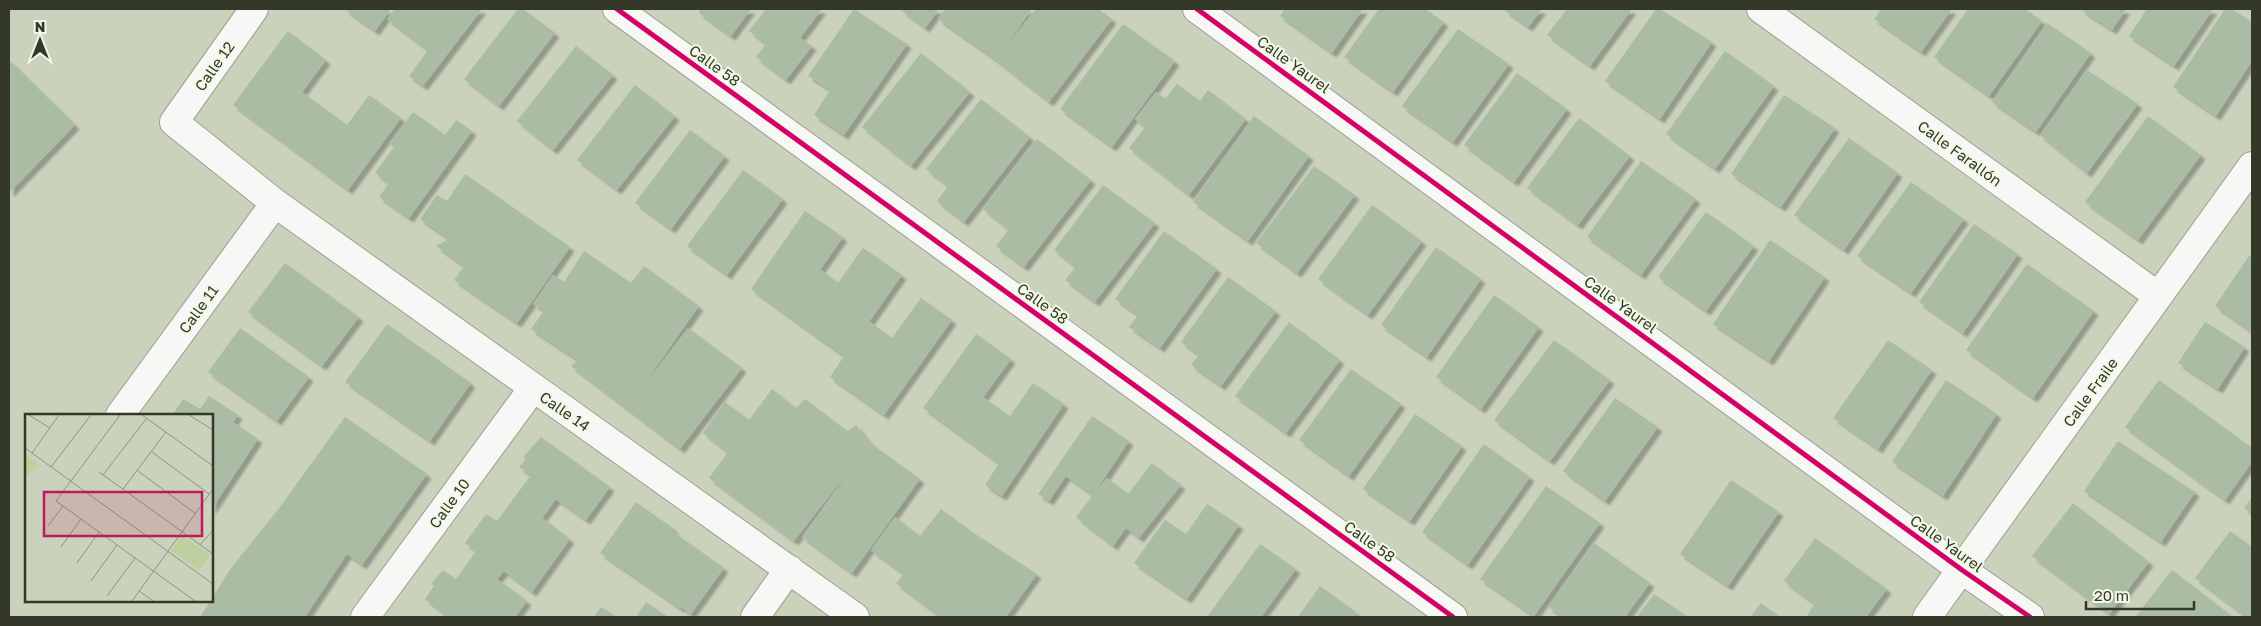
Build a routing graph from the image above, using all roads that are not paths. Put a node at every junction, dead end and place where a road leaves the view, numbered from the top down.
1 (254, 9) edge
2 (617, 9) edge
3 (1197, 9) edge
4 (1761, 9) edge
5 (174, 122) joint
6 (2252, 166) edge
7 (275, 203) junction
8 (2158, 296) junction
9 (533, 388) junction
10 (121, 414) edge
11 (789, 569) junction
12 (1962, 570) junction
13 (365, 617) edge
14 (755, 617) edge
15 (855, 617) edge
16 (1453, 617) edge
17 (1927, 617) edge
18 (2030, 617) edge

1 - 5 street, Calle 12
2 - 16 street, Calle 58
3 - 12 street, Calle Yaurel
4 - 8 street, Calle Farallón
5 - 7 street, Calle 14
6 - 8 street, Calle Fraile
7 - 9 street, Calle 14
7 - 10 street, Calle 11
8 - 12 street, Calle Fraile
9 - 11 street, Calle 14
9 - 13 street, Calle 10
11 - 14 street
11 - 15 street, Calle 14
12 - 17 street, Calle Fraile
12 - 18 street, Calle Yaurel

